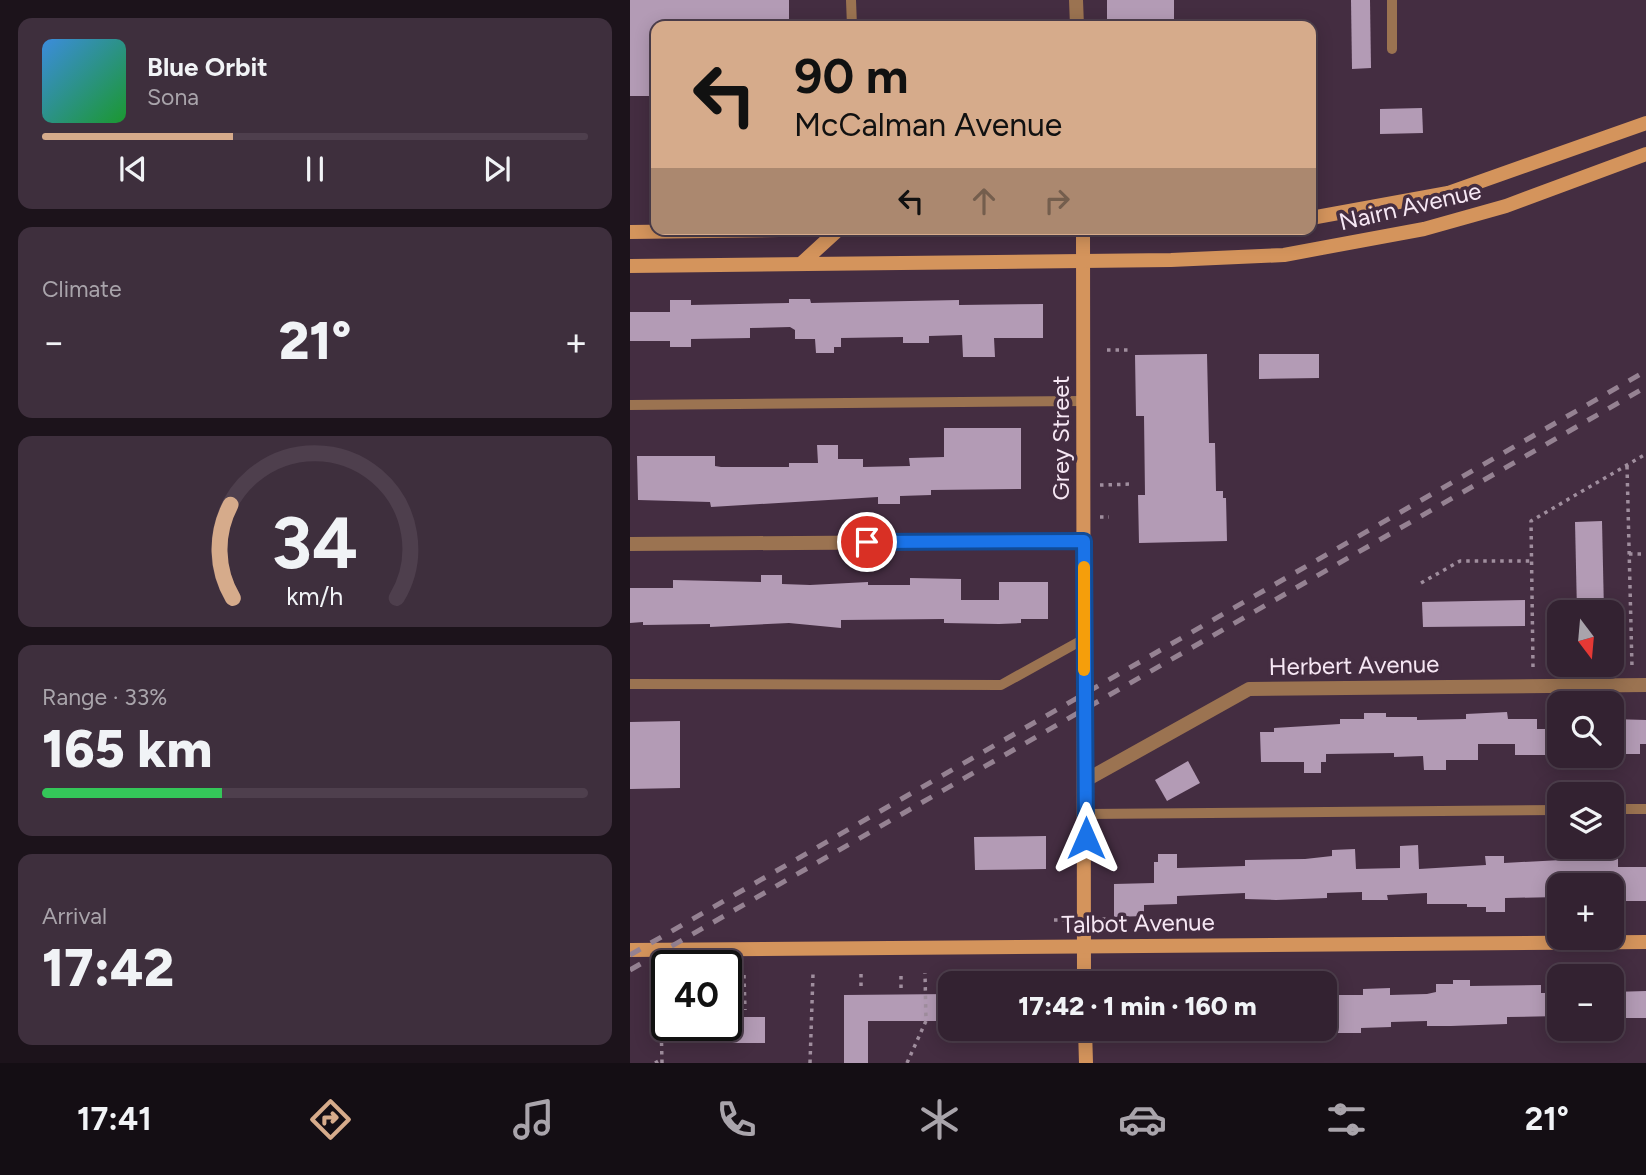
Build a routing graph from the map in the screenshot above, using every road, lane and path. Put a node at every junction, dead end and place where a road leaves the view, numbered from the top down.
1 (851, 0) edge
2 (1076, 0) edge
3 (1392, 0) edge
4 (852, 21) edge
5 (1077, 21) edge
6 (1392, 50) dead end
7 (1646, 123) edge
8 (1646, 154) edge
9 (1316, 217) edge
10 (630, 232) edge
11 (651, 232) edge
12 (832, 235) edge
13 (1083, 235) edge
14 (1083, 261) junction
15 (803, 262) junction
16 (630, 266) edge
17 (1107, 350) dead end
18 (1131, 350) dead end
19 (1083, 401) junction
20 (630, 405) edge
21 (1645, 455) edge
22 (1627, 465) junction
23 (1133, 484) dead end
24 (1083, 485) junction
25 (1084, 541) junction
26 (630, 544) edge
27 (1629, 554) junction
28 (1646, 554) edge
29 (1532, 561) junction
30 (1421, 583) dead end
31 (1084, 639) junction
32 (1533, 667) dead end
33 (1632, 667) dead end
34 (630, 684) edge
35 (1646, 685) edge
36 (1086, 780) junction
37 (1624, 809) edge
38 (1646, 809) edge
39 (1547, 810) edge
40 (1086, 814) junction
41 (1646, 942) edge
42 (1084, 946) junction
43 (630, 950) edge
44 (1084, 971) edge
45 (901, 973) dead end
46 (925, 973) dead end
47 (813, 974) dead end
48 (861, 974) dead end
49 (744, 975) dead end
50 (861, 988) dead end
51 (901, 988) dead end
52 (745, 1010) dead end
53 (662, 1041) edge
54 (1085, 1041) edge
55 (662, 1061) edge
56 (655, 1063) edge
57 (810, 1063) edge
58 (907, 1063) edge
59 (1086, 1063) edge

1 - 4 lane
2 - 5 street
3 - 6 lane
7 - 9 street, Nairn Avenue
8 - 14 street, Nairn Avenue
10 - 11 street
12 - 15 street
13 - 14 street, Grey Street
14 - 15 street, Nairn Avenue
14 - 19 street, Grey Street
15 - 16 street, Nairn Avenue
17 - 18 path
19 - 20 lane
19 - 24 street, Grey Street
21 - 22 path
22 - 27 path
22 - 29 path
23 - 24 path
24 - 25 street, Grey Street
25 - 26 street
25 - 31 street, Grey Street
27 - 28 path
27 - 33 path
29 - 30 path
29 - 32 path
31 - 34 lane
31 - 36 street, Grey Street
35 - 36 street, Herbert Avenue
36 - 40 street, Grey Street
37 - 38 lane
39 - 40 lane
40 - 42 street, Grey Street
41 - 42 street, Talbot Avenue
42 - 43 street, Talbot Avenue
42 - 44 street, Grey Street
45 - 51 path
46 - 58 path
47 - 57 path
48 - 50 path
49 - 52 path
53 - 55 path
54 - 59 street
55 - 56 path

